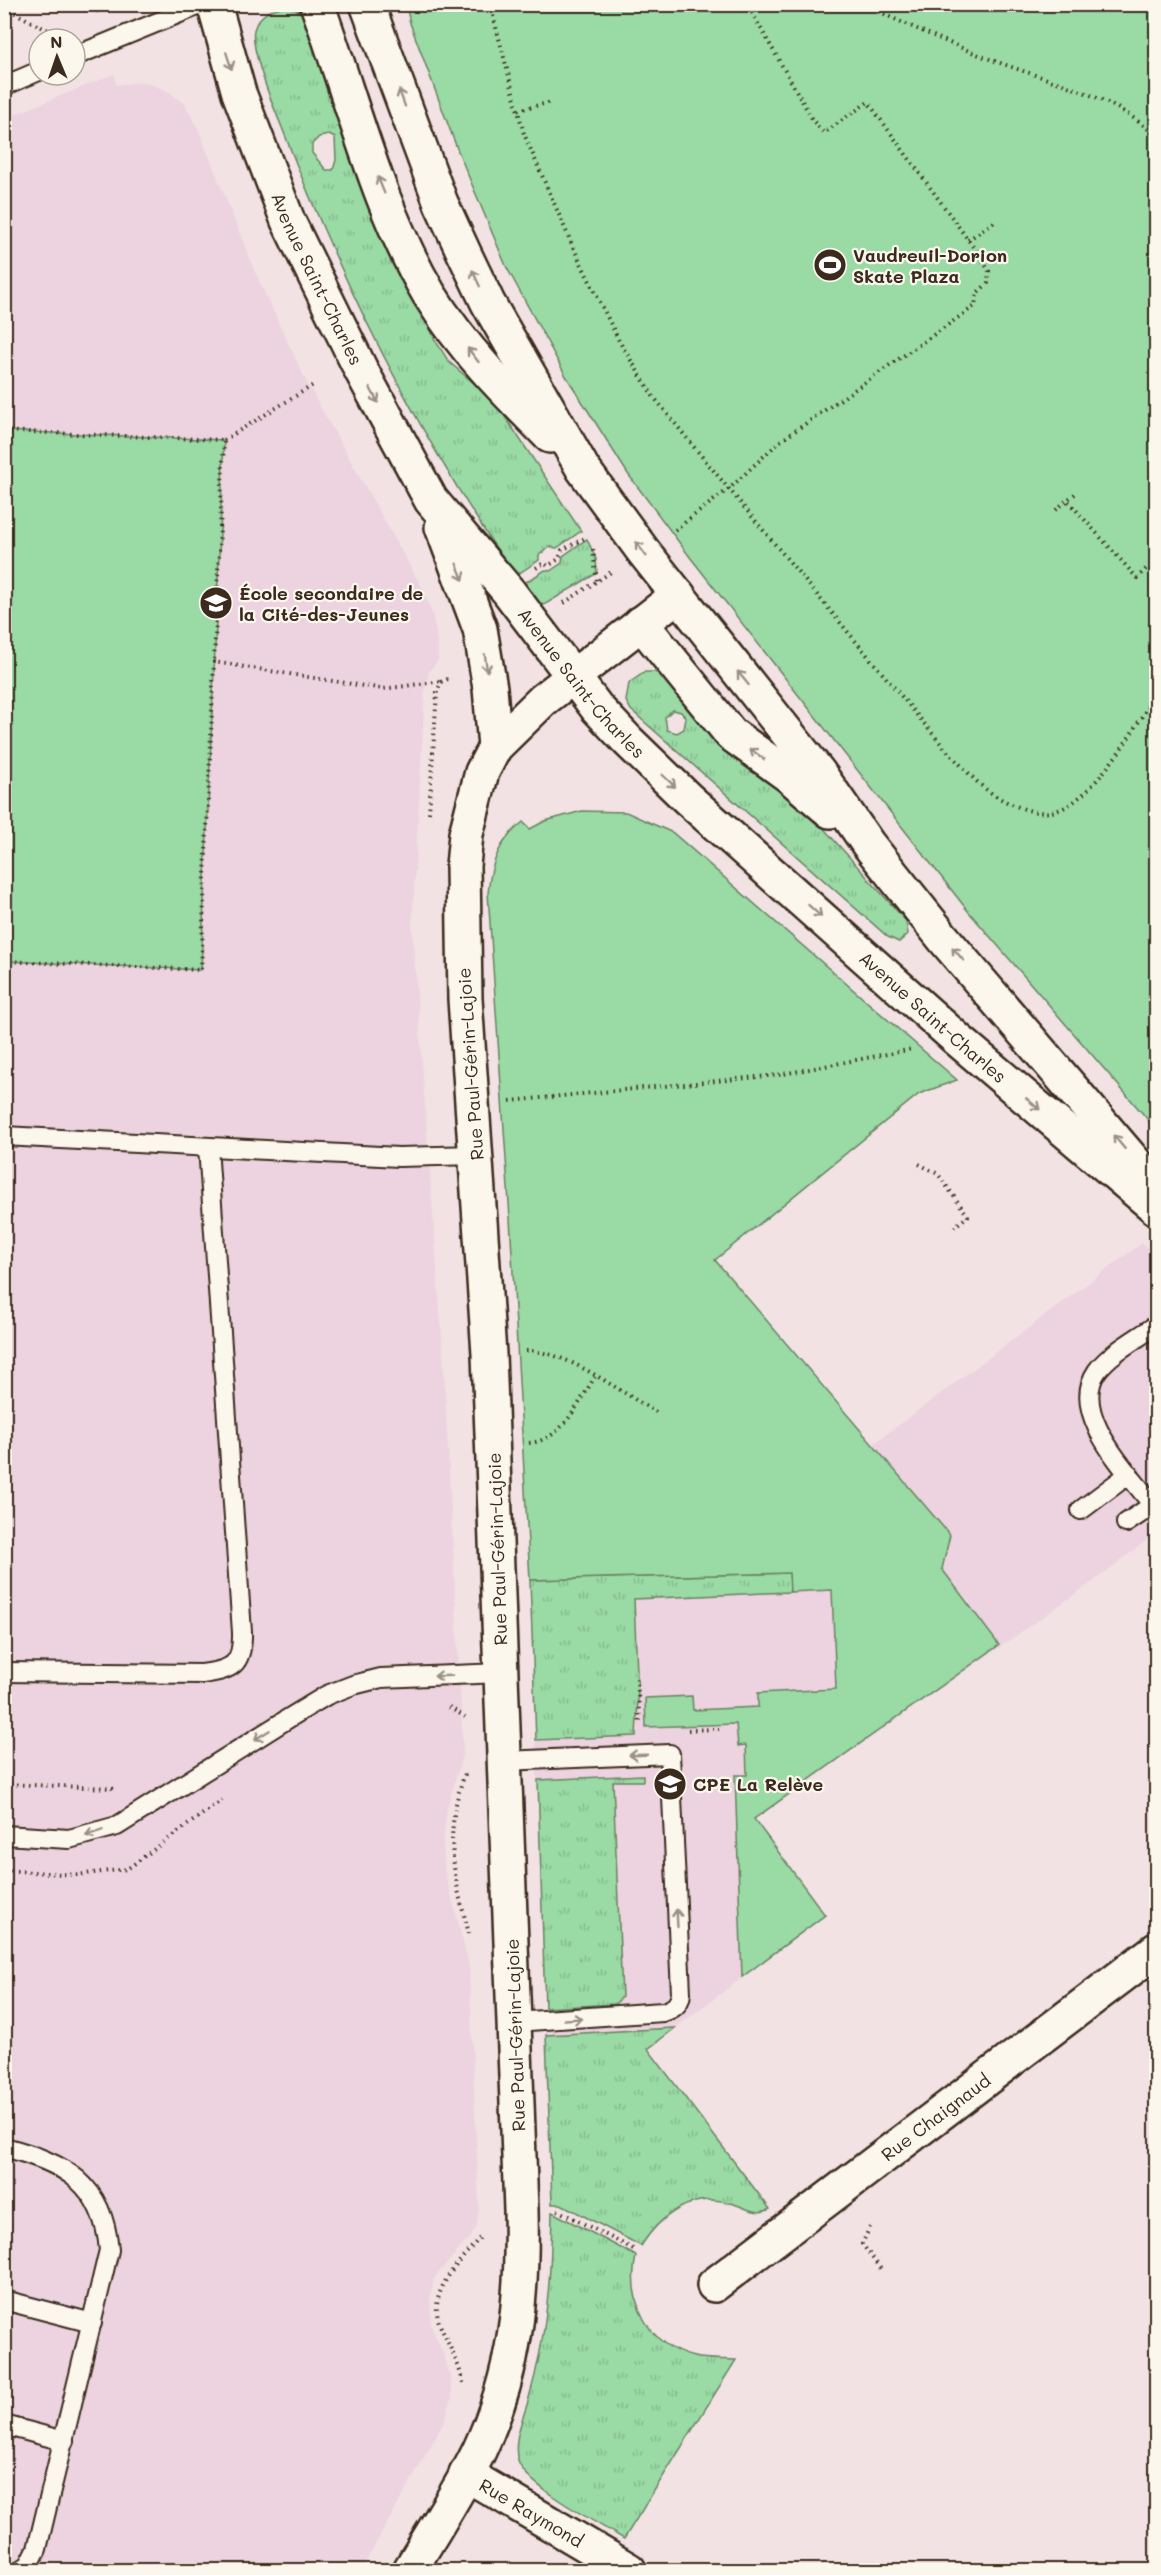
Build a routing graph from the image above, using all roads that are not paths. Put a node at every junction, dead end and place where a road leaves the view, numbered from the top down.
1 (202, 4) edge
2 (214, 4) edge
3 (317, 4) edge
4 (367, 4) edge
5 (87, 51) edge
6 (27, 76) edge
7 (4, 86) edge
8 (583, 469) junction
9 (431, 500) junction
10 (678, 595) junction
11 (641, 623) junction
12 (573, 676) junction
13 (495, 747) junction
14 (868, 844) junction
15 (4, 1136) edge
16 (208, 1147) junction
17 (476, 1155) junction
18 (1156, 1187) edge
19 (1156, 1208) edge
20 (1156, 1325) edge
21 (1129, 1474) junction
22 (1154, 1503) edge
23 (1081, 1510) dead end
24 (1126, 1523) dead end
25 (4, 1672) edge
26 (501, 1673) junction
27 (504, 1761) junction
28 (4, 1835) edge
29 (1156, 1950) edge
30 (514, 2022) junction
31 (4, 2147) edge
32 (714, 2285) dead end
33 (4, 2300) edge
34 (92, 2323) junction
35 (4, 2425) edge
36 (64, 2440) junction
37 (466, 2474) junction
38 (21, 2571) edge
39 (410, 2571) edge
40 (629, 2571) edge

1 - 5 lane
2 -> 9 main road, Avenue Saint-Charles
8 -> 3 main road
8 -> 4 main road
6 - 7 lane
10 -> 8 main road
9 - 12 main road, Avenue Saint-Charles
9 -> 13 main road
10 - 11 main road, Rue Paul-Gérin-Lajoie
14 -> 10 main road
11 - 12 main road, Rue Paul-Gérin-Lajoie
14 -> 11 main road
12 - 13 main road, Rue Paul-Gérin-Lajoie
12 -> 19 main road, Avenue Saint-Charles
13 - 17 main road, Rue Paul-Gérin-Lajoie
18 -> 14 main road
15 - 16 lane
16 - 17 lane
16 - 25 lane
17 - 26 main road, Rue Paul-Gérin-Lajoie
20 - 21 lane
21 - 22 lane
21 - 23 lane
22 - 24 lane
26 - 27 main road, Rue Paul-Gérin-Lajoie
26 -> 28 lane
27 - 30 main road, Rue Paul-Gérin-Lajoie
30 -> 27 lane
29 - 32 main road, Rue Chaignaud
30 - 37 main road, Rue Paul-Gérin-Lajoie
31 - 34 lane
33 - 34 lane
34 - 36 lane
35 - 36 lane
36 - 38 lane
37 - 39 main road, Rue Paul-Gérin-Lajoie
37 - 40 main road, Rue Raymond

